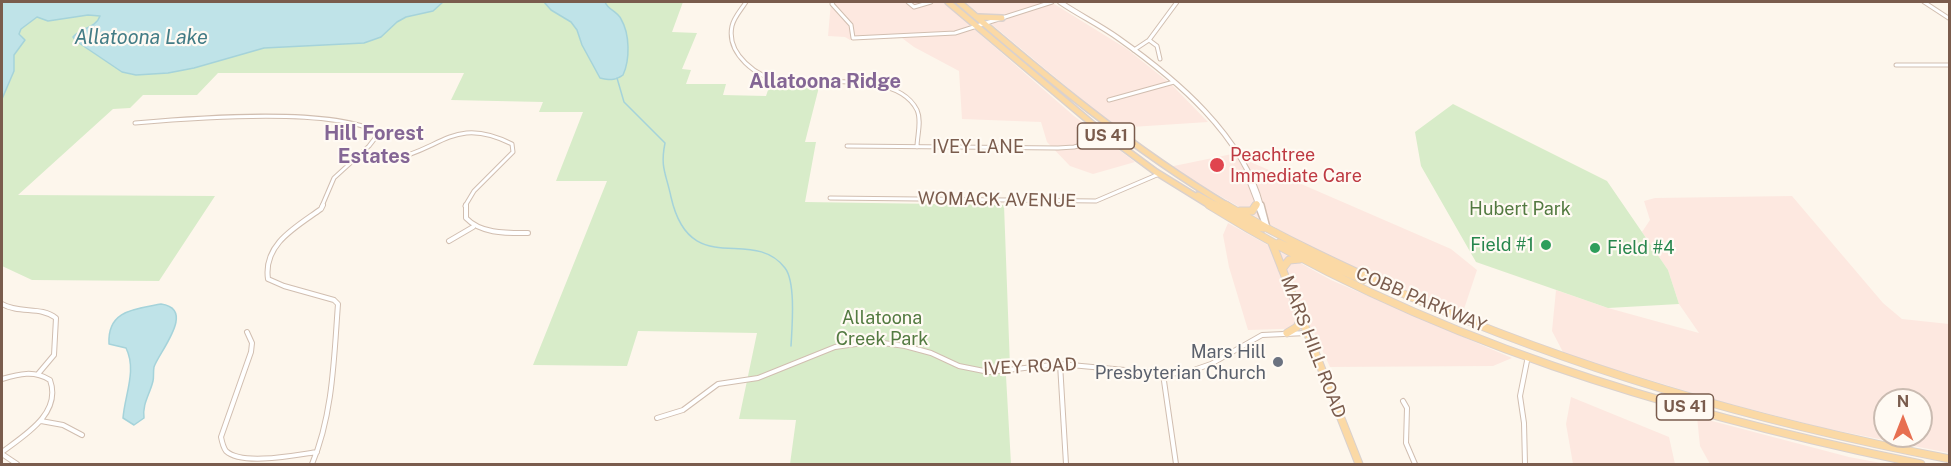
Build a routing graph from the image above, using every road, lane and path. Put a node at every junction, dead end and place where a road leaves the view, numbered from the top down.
1 (746, 2) edge
2 (833, 2) edge
3 (908, 2) edge
4 (931, 2) edge
5 (948, 2) edge
6 (954, 2) edge
7 (959, 2) edge
8 (1052, 2) edge
9 (1059, 2) edge
10 (1178, 2) edge
11 (1924, 2) edge
12 (975, 16) junction
13 (1002, 18) junction
14 (1950, 19) edge
15 (996, 20) junction
16 (985, 24) junction
17 (973, 26) junction
18 (993, 30) junction
19 (1149, 40) junction
20 (1134, 50) junction
21 (1027, 59) junction
22 (1160, 59) dead end
23 (1950, 64) edge
24 (1896, 65) dead end
25 (1174, 82) junction
26 (1109, 100) dead end
27 (135, 123) dead end
28 (1109, 138) junction
29 (847, 146) dead end
30 (917, 147) junction
31 (358, 157) junction
32 (1246, 171) junction
33 (1255, 171) dead end
34 (1160, 174) junction
35 (1251, 177) junction
36 (1179, 187) junction
37 (830, 198) dead end
38 (1257, 204) junction
39 (1236, 211) junction
40 (473, 226) junction
41 (1267, 228) junction
42 (528, 233) dead end
43 (449, 241) dead end
44 (1272, 242) junction
45 (1306, 260) junction
46 (1282, 269) junction
47 (1393, 289) junction
48 (2, 304) edge
49 (1302, 319) junction
50 (247, 332) dead end
51 (1287, 333) junction
52 (1308, 333) junction
53 (1528, 356) junction
54 (1060, 364) junction
55 (38, 374) junction
56 (1163, 374) junction
57 (2, 379) edge
58 (1403, 401) dead end
59 (657, 418) dead end
60 (40, 421) junction
61 (82, 435) dead end
62 (317, 452) junction
63 (2, 453) edge
64 (1950, 459) edge
65 (17, 465) edge
66 (312, 465) edge
67 (1066, 465) edge
68 (1176, 465) edge
69 (1359, 465) edge
70 (1414, 465) edge
71 (1524, 465) edge
72 (1921, 465) edge

1 - 30 street
2 - 17 street
3 - 4 street
5 - 17 main road, COBB PARKWAY / US 41
6 - 16 main road
7 - 12 main road, COBB PARKWAY / US 41
8 - 13 street
9 - 20 street
10 - 19 street
11 - 14 street
12 - 13 main road
12 - 16 main road, COBB PARKWAY / US 41
13 - 15 street
15 - 16 street
15 - 18 main road
16 - 17 street
16 - 18 main road, COBB PARKWAY / US 41
17 - 21 main road
17 - 28 main road, COBB PARKWAY / US 41
18 - 21 main road, COBB PARKWAY / US 41
19 - 20 street
19 - 22 street
20 - 25 street
21 - 39 main road, COBB PARKWAY / US 41
23 - 24 street
25 - 26 street
25 - 32 street
27 - 31 street
28 - 30 street, IVEY LANE
28 - 34 main road, COBB PARKWAY / US 41
29 - 30 street, IVEY LANE
31 - 40 street
31 - 62 street
32 - 35 street
32 - 38 street
33 - 35 street
34 - 36 main road, COBB PARKWAY / US 41
34 - 37 street, WOMACK AVENUE
35 - 41 street
36 - 41 main road
36 - 44 main road, COBB PARKWAY / US 41
38 - 39 main road
38 - 41 street
39 - 41 main road, COBB PARKWAY / US 41
40 - 42 street
40 - 43 street
41 - 44 main road, MARS HILL ROAD
41 - 47 main road, COBB PARKWAY / US 41
44 - 45 main road, COBB PARKWAY / US 41
44 - 46 main road, MARS HILL ROAD
44 - 47 main road
45 - 46 main road
45 - 53 main road, COBB PARKWAY / US 41
46 - 49 main road, MARS HILL ROAD
47 - 64 main road, COBB PARKWAY / US 41
48 - 55 street
49 - 51 main road
49 - 52 main road, MARS HILL ROAD
50 - 62 street
51 - 52 street, IVEY ROAD
51 - 56 street, IVEY ROAD
52 - 69 main road, MARS HILL ROAD
53 - 71 street
53 - 72 main road, COBB PARKWAY / US 41
54 - 56 street, IVEY ROAD
54 - 59 street, IVEY ROAD
54 - 67 street
55 - 57 street
55 - 60 street
56 - 68 street
58 - 70 street
60 - 61 street
60 - 63 street
62 - 66 street
63 - 65 street

